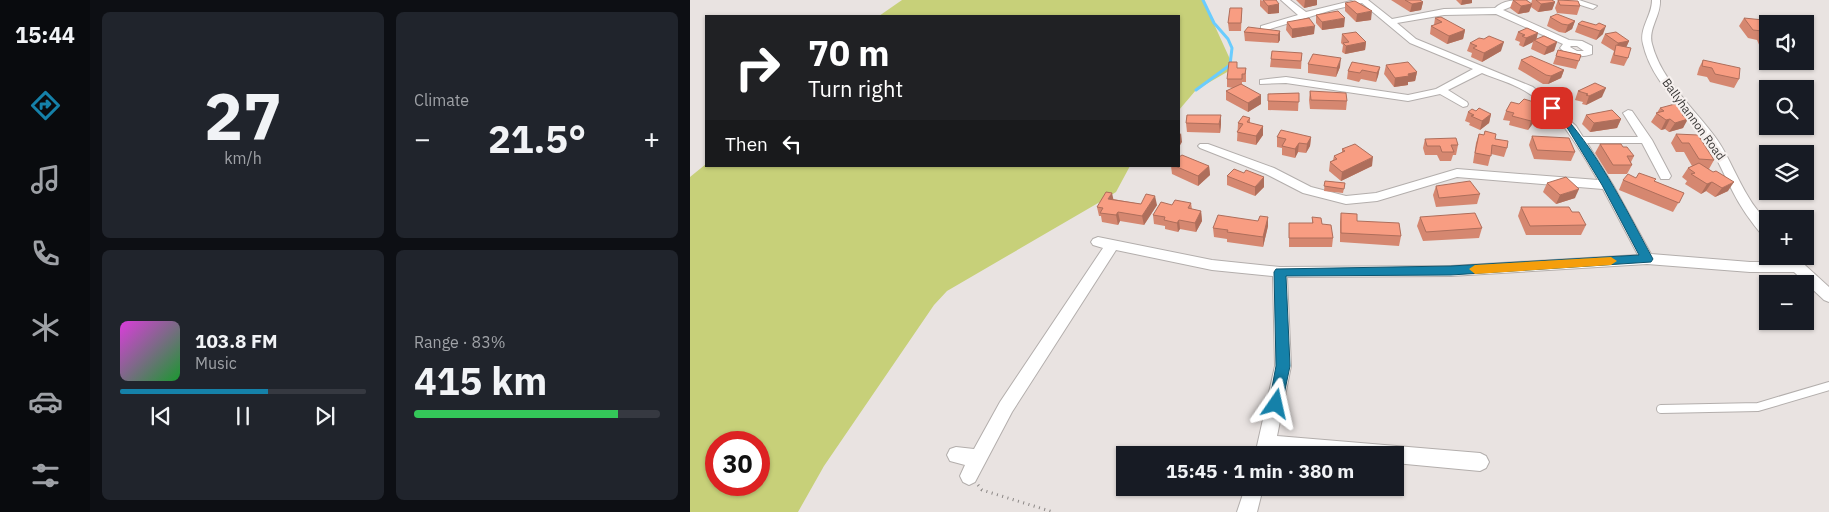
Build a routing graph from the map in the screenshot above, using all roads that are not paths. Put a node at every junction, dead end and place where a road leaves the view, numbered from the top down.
1 (1286, 0) edge
2 (1364, 0) edge
3 (1493, 0) edge
4 (1524, 0) edge
5 (1569, 0) edge
6 (1656, 0) edge
7 (1593, 6) dead end
8 (1500, 8) junction
9 (1305, 16) junction
10 (1390, 22) junction
11 (1264, 28) edge
12 (1568, 43) dead end
13 (1480, 70) junction
14 (1264, 82) dead end
15 (1441, 90) junction
16 (1463, 104) dead end
17 (1628, 113) dead end
18 (1578, 140) junction
19 (1646, 140) junction
20 (1204, 146) dead end
21 (1665, 176) dead end
22 (1607, 185) junction
23 (1759, 220) edge
24 (1647, 259) junction
25 (1798, 267) joint
26 (1280, 272) junction
27 (1829, 296) edge
28 (1829, 386) edge
29 (1661, 409) dead end
30 (1267, 446) edge
31 (956, 455) dead end
32 (1404, 457) edge
33 (977, 458) junction
34 (1480, 462) dead end
35 (969, 476) road end
36 (1252, 496) edge
37 (1247, 512) edge

1 - 9 street
2 - 9 street
2 - 10 street
3 - 8 street
4 - 8 street
5 - 7 street
6 - 23 street, Ballyhannon Road
8 - 10 street
8 - 12 street
9 - 11 street
10 - 13 street
13 - 15 street
13 - 18 street
14 - 15 street
15 - 16 street
17 - 19 street
18 - 19 street
18 - 22 street
19 - 21 street
20 - 22 street
22 - 24 street
24 - 25 street
24 - 26 street
25 - 27 street
26 - 30 street
26 - 33 street
28 - 29 lane
31 - 33 street
32 - 34 street
33 - 35 street
36 - 37 street

